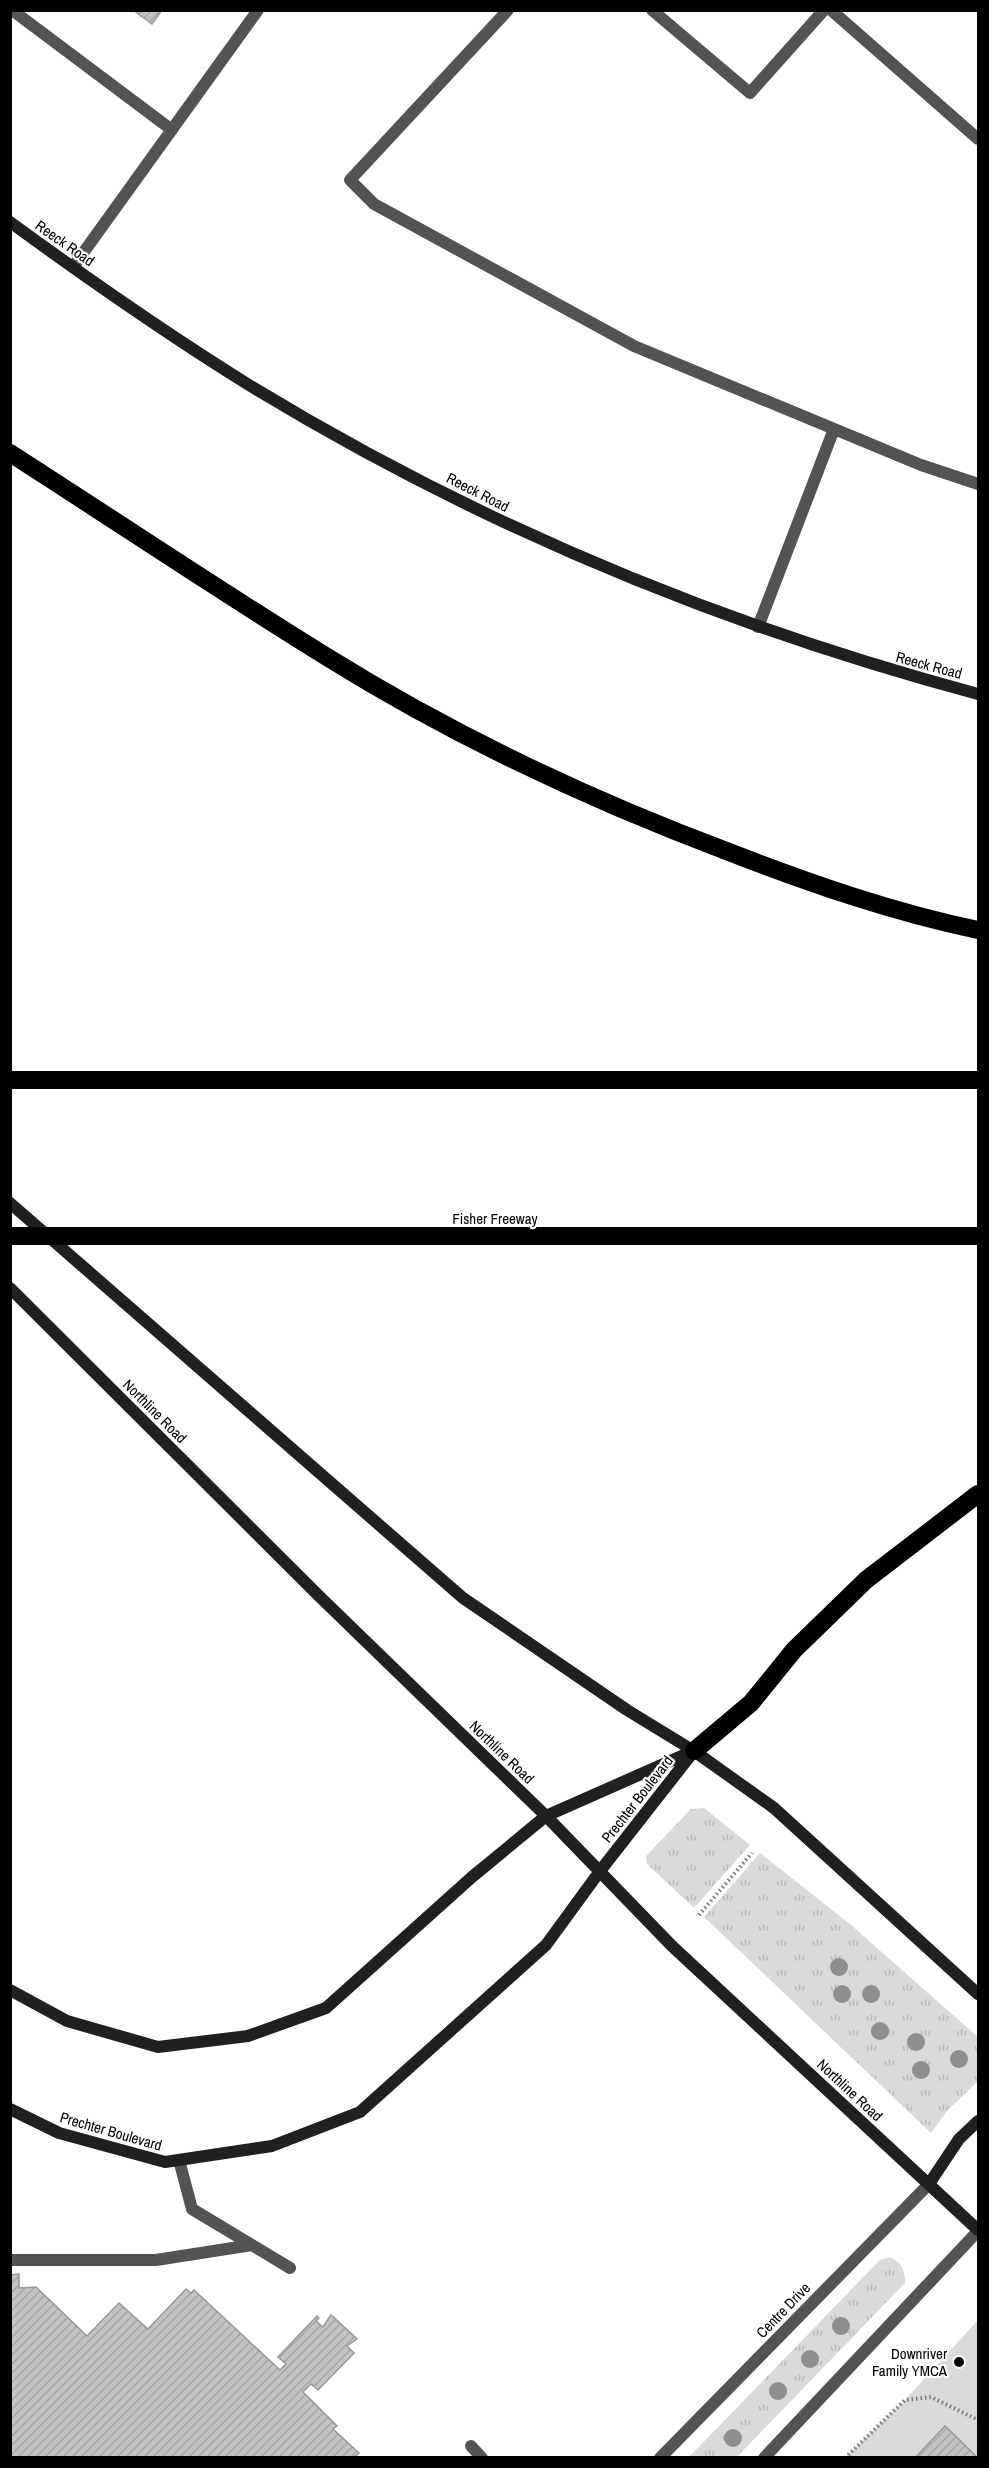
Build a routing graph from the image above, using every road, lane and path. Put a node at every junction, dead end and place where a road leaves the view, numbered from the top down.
1 (12, 10) edge
2 (258, 10) edge
3 (508, 10) edge
4 (652, 10) edge
5 (824, 10) edge
6 (831, 10) edge
7 (172, 130) junction
8 (978, 139) edge
9 (10, 222) edge
10 (73, 267) junction
11 (834, 429) junction
12 (10, 453) edge
13 (978, 484) edge
14 (758, 627) junction
15 (978, 694) edge
16 (978, 930) edge
17 (10, 1080) edge
18 (978, 1080) edge
19 (10, 1203) edge
20 (10, 1236) edge
21 (978, 1236) edge
22 (10, 1288) edge
23 (978, 1494) edge
24 (694, 1751) junction
25 (546, 1816) junction
26 (752, 1853) dead end
27 (600, 1871) junction
28 (699, 1915) dead end
29 (10, 1990) edge
30 (978, 1994) edge
31 (10, 2109) edge
32 (978, 2121) edge
33 (179, 2160) junction
34 (929, 2184) junction
35 (978, 2230) edge
36 (252, 2245) junction
37 (10, 2260) edge
38 (290, 2268) dead end
39 (978, 2420) edge
40 (471, 2446) dead end
41 (482, 2457) edge
42 (660, 2457) edge
43 (764, 2457) edge
44 (845, 2457) edge

1 - 7 lane
2 - 7 lane
3 - 11 lane
4 - 5 lane
6 - 8 lane
7 - 10 lane
9 - 10 main road, Reeck Road
10 - 14 main road, Reeck Road
11 - 13 lane
11 - 14 lane
12 - 16 highway
14 - 15 main road, Reeck Road
17 - 18 highway
19 - 24 main road
20 - 21 highway, Fisher Freeway
22 - 25 main road, Northline Road
23 - 24 highway
24 - 25 main road, Prechter Boulevard
24 - 27 main road, Prechter Boulevard
24 - 30 main road
25 - 27 main road, Northline Road
25 - 29 main road, Prechter Boulevard
26 - 28 path
27 - 33 main road, Prechter Boulevard
27 - 34 main road, Northline Road
31 - 33 main road, Prechter Boulevard
32 - 34 main road
33 - 36 lane
34 - 35 main road, Northline Road
34 - 42 lane, Centre Drive
35 - 43 lane
36 - 37 lane
36 - 38 lane
39 - 44 path
40 - 41 lane

